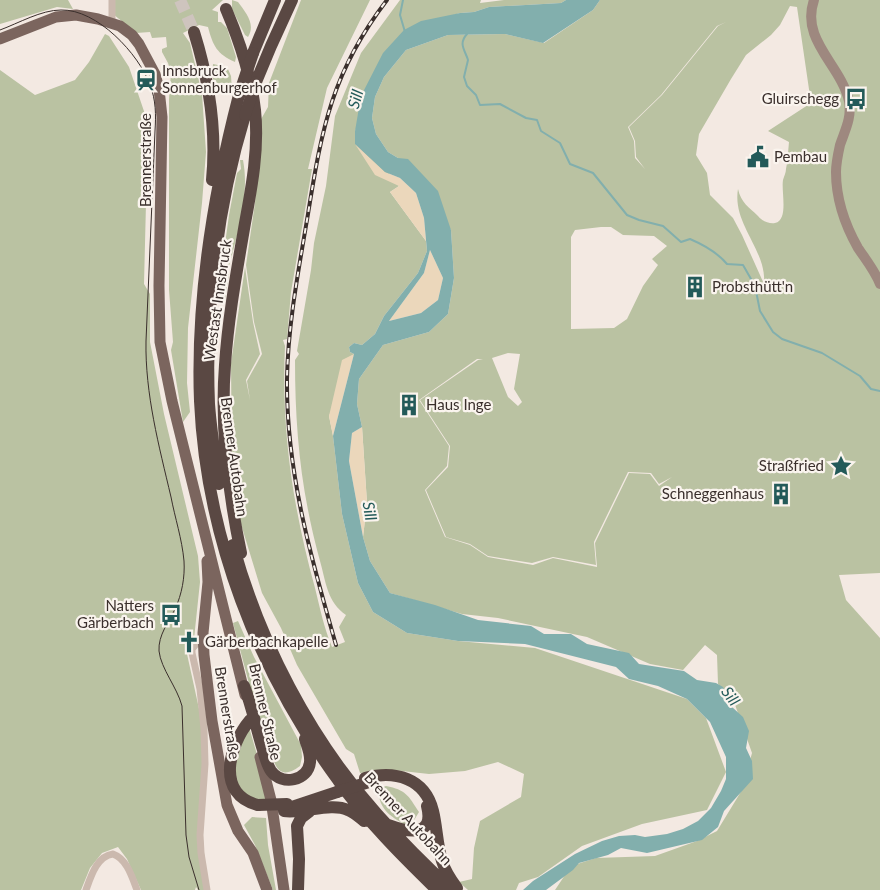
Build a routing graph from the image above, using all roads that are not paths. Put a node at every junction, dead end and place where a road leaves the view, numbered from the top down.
1 (275, 0) edge
2 (292, 0) edge
3 (814, 0) edge
4 (112, 2) edge
5 (226, 9) dead end
6 (112, 19) junction
7 (194, 32) tunnel mouth
8 (0, 39) edge
9 (206, 264) junction
10 (880, 284) edge
11 (205, 534) junction
12 (250, 598) junction
13 (226, 613) junction
14 (204, 616) junction
15 (204, 642) junction
16 (244, 686) junction
17 (250, 720) junction
18 (300, 722) junction
19 (367, 780) junction
20 (224, 784) junction
21 (257, 808) junction
22 (288, 808) junction
23 (310, 811) junction
24 (383, 828) junction
25 (440, 883) edge
26 (86, 890) edge
27 (137, 890) edge
28 (207, 890) edge
29 (267, 890) edge
30 (284, 890) edge
31 (298, 890) edge
32 (452, 890) edge
33 (459, 890) edge

1 - 9 highway, Brenner Autobahn, bridge
2 - 12 highway, Brenner Autobahn, bridge
3 - 10 main road
4 - 6 street
5 - 12 highway, Westast Innsbruck
6 - 8 main road, Brennerstraße
6 - 11 main road, Brennerstraße
7 - 9 highway, Westast Innsbruck
9 - 18 highway, Brenner Autobahn
11 - 13 main road, Brenner Straße
11 - 14 main road
12 - 24 highway, Brenner Autobahn
13 - 14 main road
13 - 16 main road, Brenner Straße
14 - 15 main road, Brennerstraße
15 - 20 main road, Brennerstraße
15 - 28 street
16 - 17 main road, Brenner Straße
16 - 18 highway
17 - 21 highway
17 - 30 main road, Brenner Straße
18 - 24 highway, Brenner Autobahn
19 - 22 highway
19 - 24 highway
19 - 25 highway
20 - 21 highway
20 - 29 main road
21 - 22 highway
22 - 23 highway
23 - 24 highway
23 - 31 highway
24 - 25 highway, Brenner Autobahn
25 - 32 highway, Brenner Autobahn
25 - 33 highway
26 - 27 street

